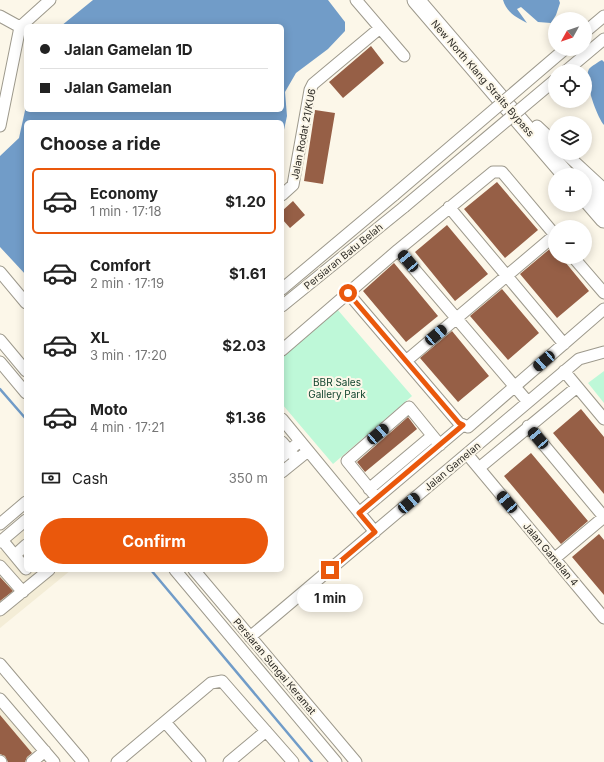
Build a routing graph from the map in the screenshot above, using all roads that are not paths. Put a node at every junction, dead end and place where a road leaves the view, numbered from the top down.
1 (50, 0) edge
2 (356, 0) edge
3 (416, 0) edge
4 (430, 0) edge
5 (0, 16) edge
6 (600, 19) edge
7 (592, 26) edge
8 (20, 27) junction
9 (380, 28) junction
10 (604, 39) edge
11 (404, 56) dead end
12 (557, 56) edge
13 (574, 64) edge
14 (548, 86) edge
15 (0, 126) edge
16 (537, 126) junction
17 (548, 136) edge
18 (548, 139) edge
19 (567, 160) edge
20 (573, 160) edge
21 (560, 168) edge
22 (574, 168) edge
23 (592, 188) edge
24 (604, 189) edge
25 (284, 193) edge
26 (604, 202) edge
27 (592, 205) edge
28 (450, 207) junction
29 (604, 219) edge
30 (548, 227) edge
31 (548, 241) edge
32 (398, 250) junction
33 (579, 264) edge
34 (0, 272) edge
35 (507, 276) junction
36 (284, 287) edge
37 (348, 293) junction
38 (604, 293) edge
39 (24, 301) edge
40 (284, 304) edge
41 (604, 309) edge
42 (456, 318) junction
43 (0, 340) edge
44 (564, 344) junction
45 (284, 348) edge
46 (604, 352) edge
47 (406, 361) junction
48 (0, 362) edge
49 (24, 369) edge
50 (564, 371) junction
51 (515, 387) junction
52 (577, 387) junction
53 (24, 391) edge
54 (528, 402) junction
55 (604, 419) edge
56 (284, 421) edge
57 (463, 425) junction
58 (528, 426) junction
59 (432, 436) junction
60 (300, 441) junction
61 (440, 445) junction
62 (284, 450) edge
63 (308, 451) junction
64 (467, 454) junction
65 (297, 460) junction
66 (478, 468) junction
67 (284, 470) edge
68 (369, 489) junction
69 (377, 498) junction
70 (24, 504) edge
71 (359, 513) junction
72 (604, 517) edge
73 (24, 523) edge
74 (0, 524) edge
75 (375, 532) junction
76 (1, 541) edge
77 (24, 548) edge
78 (14, 556) junction
79 (554, 559) junction
80 (0, 566) edge
81 (24, 567) edge
82 (28, 572) edge
83 (47, 572) edge
84 (177, 572) edge
85 (196, 572) edge
86 (36, 581) junction
87 (23, 592) junction
88 (0, 610) edge
89 (604, 618) edge
90 (250, 636) junction
91 (2, 672) edge
92 (0, 699) edge
93 (165, 722) junction
94 (266, 731) junction
95 (45, 751) junction
96 (32, 762) edge
97 (54, 762) edge
98 (83, 762) edge
99 (117, 762) edge
100 (200, 762) edge
101 (229, 762) edge
102 (293, 762) edge
103 (336, 762) edge
104 (356, 762) edge

1 - 8 street
2 - 9 street
3 - 21 highway, New North Klang Straits Bypass
4 - 16 highway, New North Klang Straits Bypass
5 - 8 street
6 - 7 street
8 - 15 street
9 - 11 street
9 - 25 street, Jalan Rodat 21/KU6
10 - 13 street
12 - 36 street, Persiaran Batu Belah, bridge
14 - 40 street, Persiaran Batu Belah, bridge
16 - 17 street
16 - 18 highway, New North Klang Straits Bypass
19 - 22 highway
20 - 24 street
23 - 26 highway
27 - 29 highway
28 - 30 street
28 - 32 street
28 - 35 street
31 - 35 street
32 - 37 street
32 - 42 street
33 - 38 street
34 - 39 street
35 - 42 street
35 - 44 street
37 - 45 street
37 - 47 street
41 - 44 street
42 - 47 street
42 - 51 street
43 - 49 street
44 - 51 street
46 - 50 street, Jalan Gamelan
47 - 57 street
48 - 53 street
50 - 52 street
50 - 54 street, Jalan Gamelan
51 - 54 street
51 - 57 street
52 - 55 street
52 - 58 street
54 - 64 street, Jalan Gamelan
56 - 60 street
57 - 61 street
58 - 66 street
58 - 72 street
59 - 61 street
59 - 68 street
59 - 68 street
60 - 62 street
60 - 63 street
61 - 69 street
62 - 65 street
63 - 65 street
63 - 71 street
64 - 66 street, Jalan Gamelan 4
64 - 75 street, Jalan Gamelan
65 - 67 street
66 - 79 street, Jalan Gamelan 4
68 - 69 street
69 - 71 street
70 - 74 street
71 - 75 street
72 - 79 street
73 - 76 street
75 - 90 street, Jalan Gamelan
76 - 78 street
77 - 78 street
78 - 81 street
79 - 89 street, Jalan Gamelan 4
80 - 87 street
82 - 86 street
83 - 86 street
84 - 103 street, Persiaran Sungai Keramat
85 - 90 street, Persiaran Sungai Keramat
86 - 87 street
87 - 88 street
90 - 104 street, Persiaran Sungai Keramat
91 - 98 street
92 - 95 street
93 - 94 street
93 - 99 street
93 - 100 street
94 - 101 street
94 - 102 street
95 - 96 street
95 - 97 street

